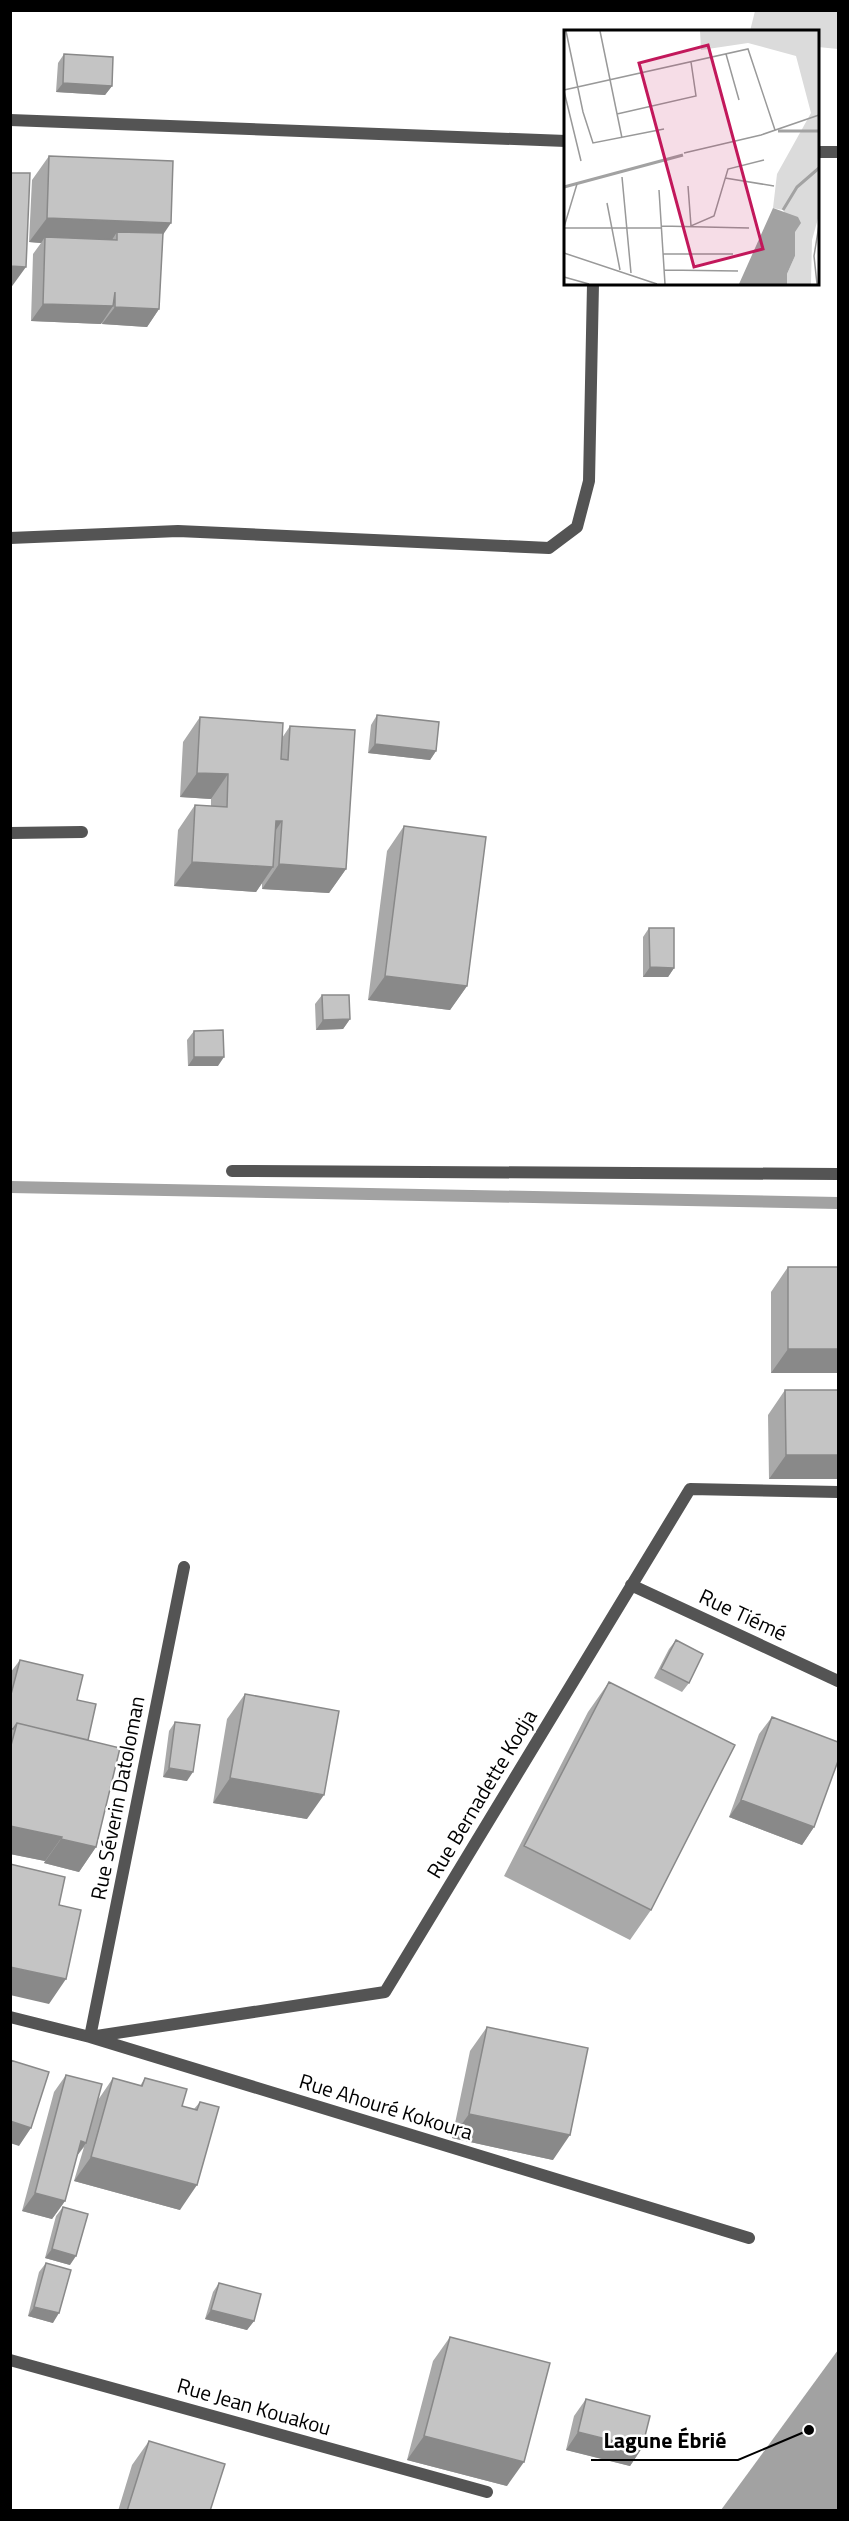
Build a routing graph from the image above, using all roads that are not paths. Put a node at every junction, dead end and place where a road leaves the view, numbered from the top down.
1 (10, 120) edge
2 (564, 141) edge
3 (819, 152) edge
4 (838, 152) edge
5 (593, 285) edge
6 (10, 538) edge
7 (82, 832) dead end
8 (10, 833) edge
9 (232, 1172) dead end
10 (838, 1174) edge
11 (838, 1492) edge
12 (184, 1567) dead end
13 (631, 1585) junction
14 (838, 1681) edge
15 (10, 2017) edge
16 (90, 2037) junction
17 (750, 2238) dead end
18 (10, 2360) edge
19 (487, 2492) dead end

1 - 2 street
3 - 4 street
5 - 6 street
7 - 8 street
9 - 10 street
11 - 13 street, Rue Bernadette Kodja
12 - 16 street, Rue Séverin Datoloman
13 - 14 street, Rue Tiémé
13 - 16 street, Rue Bernadette Kodja
15 - 16 street, Rue Ahouré Kokoura
16 - 17 street, Rue Ahouré Kokoura
18 - 19 street, Rue Jean Kouakou

